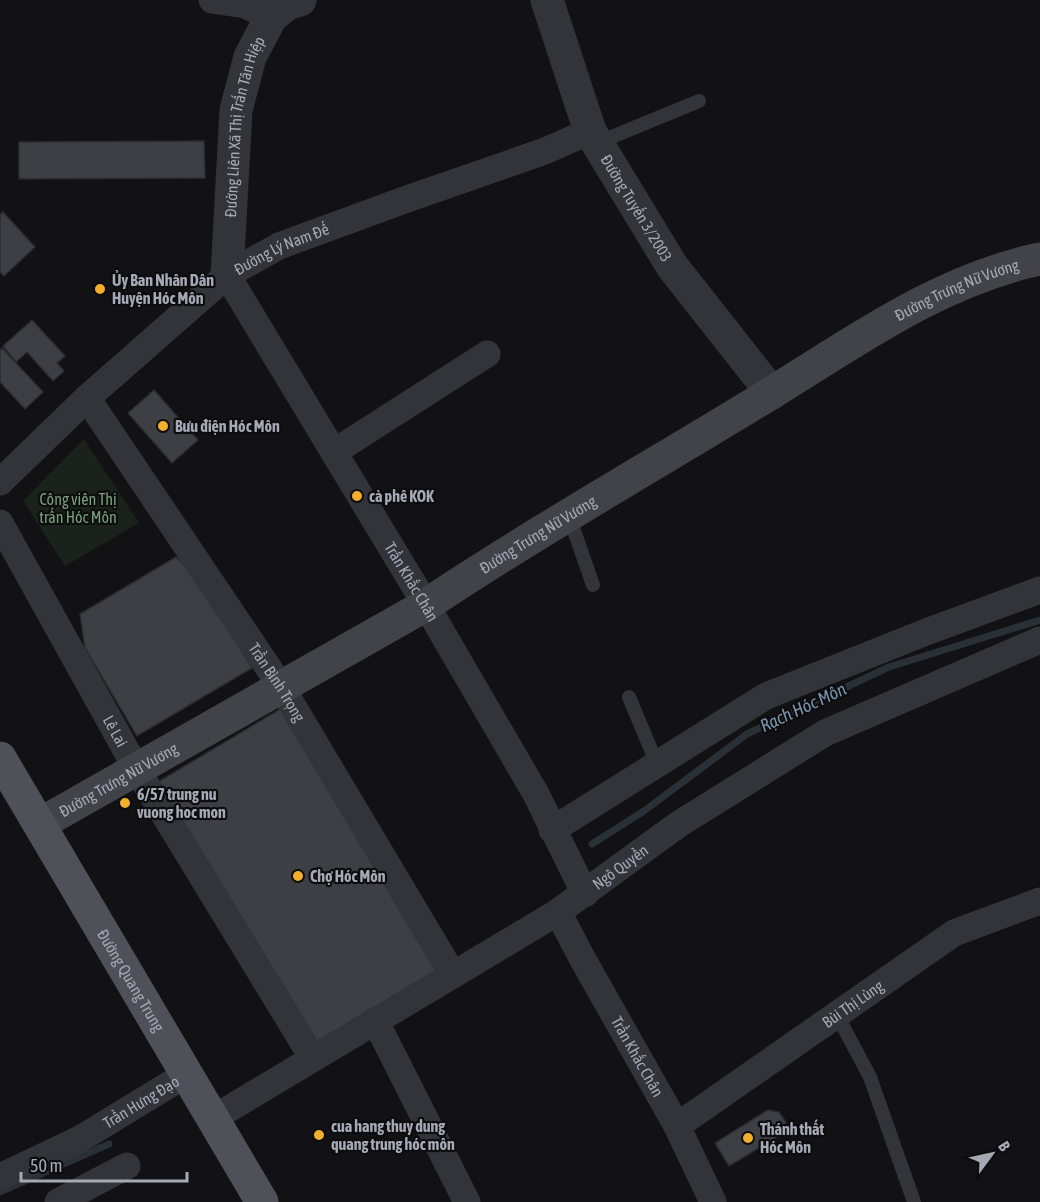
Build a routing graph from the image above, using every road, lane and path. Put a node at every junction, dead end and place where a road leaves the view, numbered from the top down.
1 (212, 0) edge
2 (300, 0) edge
3 (547, 0) edge
4 (271, 17) junction
5 (699, 101) dead end
6 (594, 137) junction
7 (1040, 259) edge
8 (227, 275) junction
9 (487, 354) dead end
10 (772, 393) junction
11 (87, 398) junction
12 (334, 452) junction
13 (0, 482) edge
14 (569, 516) junction
15 (0, 524) edge
16 (594, 585) dead end
17 (1040, 590) edge
18 (426, 605) junction
19 (1040, 640) edge
20 (282, 688) junction
21 (630, 697) dead end
22 (0, 758) edge
23 (657, 764) junction
24 (136, 768) junction
25 (40, 824) junction
26 (552, 830) junction
27 (585, 894) junction
28 (1040, 900) edge
29 (558, 912) junction
30 (453, 975) junction
31 (837, 1015) junction
32 (375, 1020) junction
33 (312, 1058) junction
34 (185, 1075) junction
35 (212, 1119) junction
36 (677, 1126) junction
37 (127, 1166) dead end
38 (0, 1178) edge
39 (58, 1202) edge
40 (262, 1202) edge
41 (468, 1202) edge
42 (713, 1202) edge
43 (914, 1202) edge

1 - 4 street
2 - 4 street, Đường Liên Xã Thị Trấn Tân Hiệp
3 - 6 street, Đường Tuyến 3/2003
4 - 8 street, Đường Liên Xã Thị Trấn Tân Hiệp
5 - 6 lane
6 - 8 street, Đường Lý Nam Đế
6 - 10 street, Đường Tuyến 3/2003
7 - 10 main road, Đường Trưng Nữ Vương
8 - 11 street, Đường Lý Nam Đế
8 - 12 street, Trần Khắc Chân
9 - 12 street
10 - 14 main road, Đường Trưng Nữ Vương
11 - 13 street, Đường Lý Nam Đế
11 - 20 street, Trần Bình Trọng
12 - 18 street, Trần Khắc Chân
14 - 16 lane
14 - 18 main road, Đường Trưng Nữ Vương
15 - 24 street, Lê Lai
17 - 23 street
18 - 20 main road, Đường Trưng Nữ Vương
18 - 26 street, Trần Khắc Chân
19 - 27 street, Ngô Quyền
20 - 24 main road, Đường Trưng Nữ Vương
20 - 30 street, Trần Bình Trọng
21 - 23 lane
22 - 25 main road, Đường Quang Trung
23 - 26 street
24 - 25 main road, Đường Trưng Nữ Vương
24 - 33 street, Lê Lai
25 - 34 main road, Đường Quang Trung
26 - 27 street, Trần Khắc Chân
27 - 29 street, Ngô Quyền
28 - 31 street, Bùi Thị Lùng
29 - 30 street, Ngô Quyền
29 - 36 street, Trần Khắc Chân
30 - 32 street, Ngô Quyền
31 - 36 street, Bùi Thị Lùng
31 - 43 lane
32 - 33 street, Ngô Quyền
32 - 41 street
33 - 35 street, Ngô Quyền
34 - 35 main road, Đường Quang Trung
34 - 38 street, Trần Hưng Đạo
35 - 40 main road, Đường Quang Trung
36 - 42 street, Trần Khắc Chân
37 - 39 street

